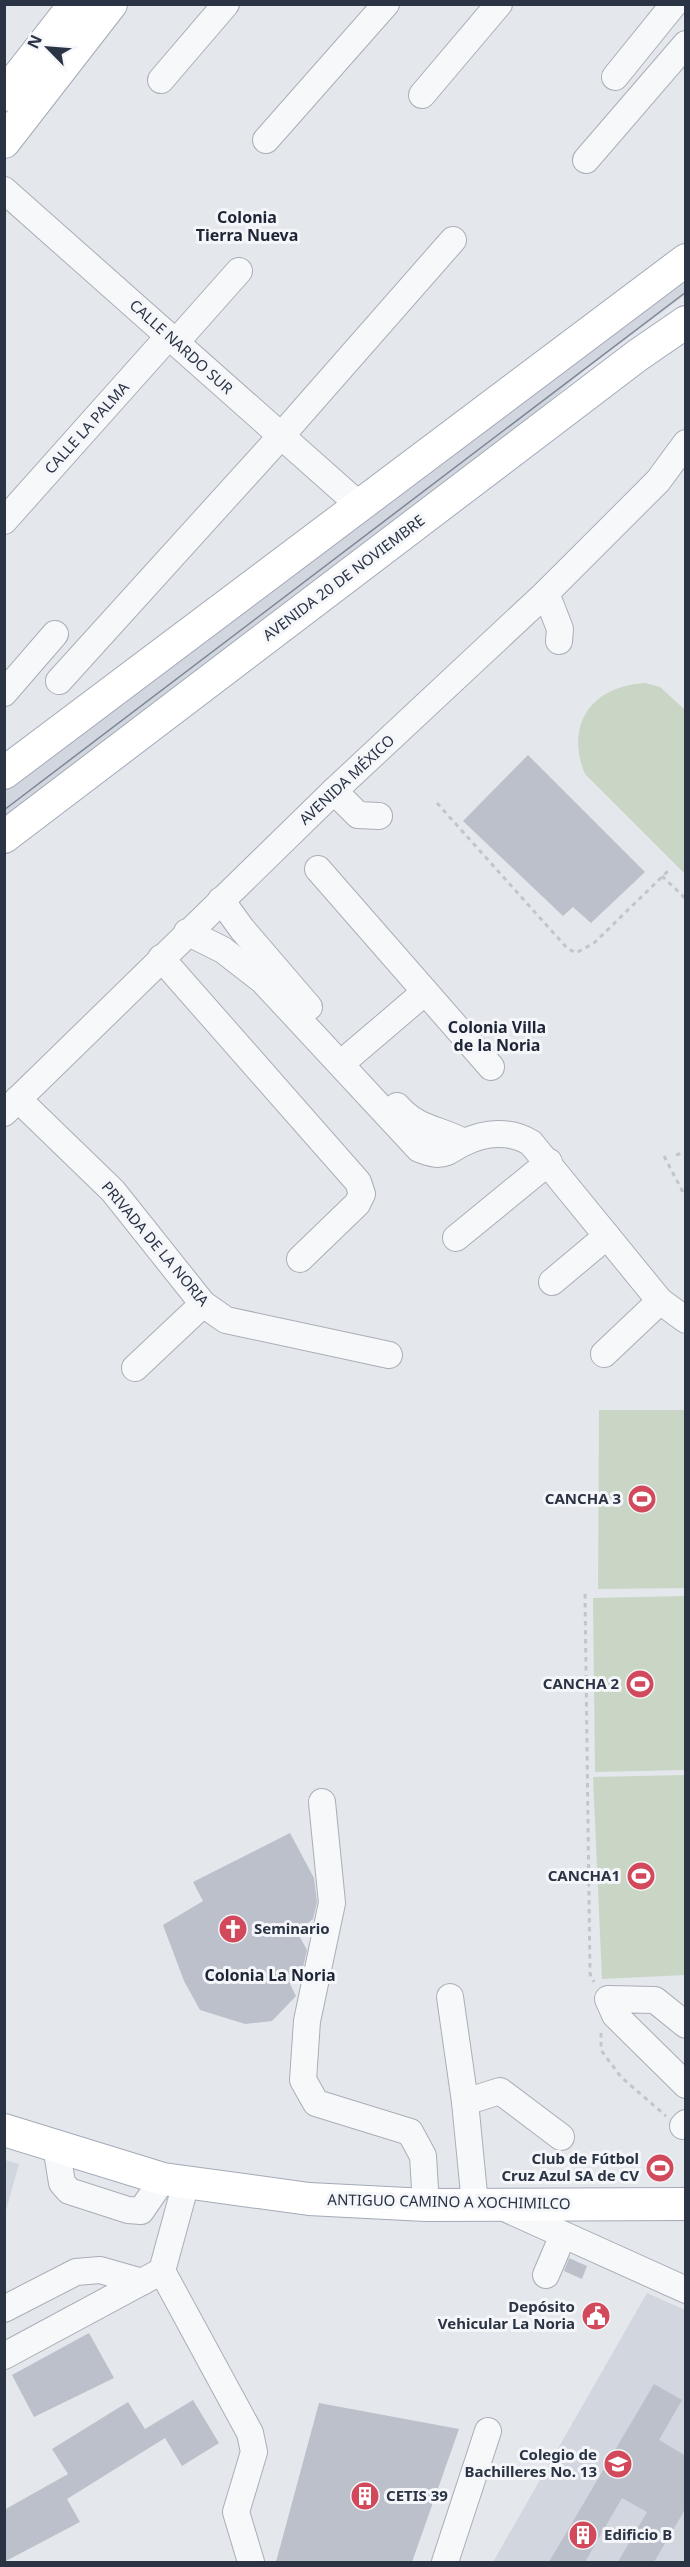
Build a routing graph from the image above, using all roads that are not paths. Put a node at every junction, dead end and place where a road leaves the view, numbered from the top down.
1 (75, 4) edge
2 (111, 4) edge
3 (226, 4) edge
4 (386, 4) edge
5 (499, 4) edge
6 (675, 4) edge
7 (686, 44) edge
8 (615, 77) dead end
9 (161, 80) dead end
10 (4, 95) edge
11 (422, 95) dead end
12 (266, 140) dead end
13 (4, 142) edge
14 (586, 160) dead end
15 (4, 190) edge
16 (453, 240) dead end
17 (686, 260) edge
18 (239, 271) dead end
19 (686, 322) edge
20 (172, 339) junction
21 (281, 436) junction
22 (686, 443) edge
23 (358, 504) junction
24 (4, 521) edge
25 (546, 593) junction
26 (54, 634) dead end
27 (559, 641) dead end
28 (59, 681) dead end
29 (4, 693) edge
30 (4, 773) edge
31 (334, 791) junction
32 (379, 816) dead end
33 (4, 837) edge
34 (318, 869) dead end
35 (222, 900) junction
36 (187, 932) junction
37 (161, 958) junction
38 (270, 975) junction
39 (425, 992) junction
40 (315, 1025) junction
41 (351, 1055) junction
42 (490, 1067) dead end
43 (372, 1089) junction
44 (11, 1106) edge
45 (549, 1162) junction
46 (607, 1236) junction
47 (456, 1238) dead end
48 (300, 1259) dead end
49 (552, 1282) dead end
50 (660, 1301) junction
51 (204, 1304) junction
52 (686, 1320) edge
53 (604, 1354) dead end
54 (389, 1355) dead end
55 (135, 1368) dead end
56 (322, 1802) dead end
57 (450, 1996) dead end
58 (686, 2025) edge
59 (686, 2085) edge
60 (465, 2102) junction
61 (4, 2130) edge
62 (561, 2137) dead end
63 (174, 2181) junction
64 (486, 2204) junction
65 (686, 2204) edge
66 (426, 2205) junction
67 (563, 2235) junction
68 (546, 2275) dead end
69 (152, 2277) junction
70 (686, 2290) edge
71 (4, 2309) edge
72 (4, 2356) edge
73 (488, 2431) dead end
74 (251, 2562) edge
75 (445, 2562) edge

1 - 10 main road
2 - 13 main road
3 - 9 street
4 - 12 street
5 - 11 street
6 - 8 street
7 - 14 street
15 - 20 street, CALLE NARDO SUR
16 - 21 street
17 - 23 main road
18 - 20 street, CALLE LA PALMA
19 - 33 main road, AVENIDA 20 DE NOVIEMBRE
20 - 21 street, CALLE NARDO SUR
20 - 24 street, CALLE LA PALMA
21 - 23 street, CALLE NARDO SUR
21 - 28 street
22 - 25 street, AVENIDA MÉXICO
23 - 30 main road
25 - 27 street
25 - 31 street, AVENIDA MÉXICO
26 - 29 street
31 - 32 street
31 - 35 street, AVENIDA MÉXICO
34 - 39 street
35 - 36 street, AVENIDA MÉXICO
35 - 38 street
36 - 37 street, AVENIDA MÉXICO
36 - 38 street
37 - 44 street, AVENIDA MÉXICO
37 - 48 street
38 - 40 street
39 - 41 street
39 - 42 street
40 - 41 street
40 - 43 street
41 - 43 street
43 - 45 street
44 - 51 street, PRIVADA DE LA NORIA
45 - 46 street
45 - 47 street
46 - 49 street
46 - 50 street
50 - 52 street
50 - 53 street
51 - 54 street, PRIVADA DE LA NORIA
51 - 55 street
56 - 66 street
57 - 60 street
58 - 59 street
60 - 62 street
60 - 64 street
61 - 63 main road, ANTIGUO CAMINO A XOCHIMILCO
63 - 66 main road, ANTIGUO CAMINO A XOCHIMILCO
63 - 69 street
64 - 65 main road, ANTIGUO CAMINO A XOCHIMILCO
64 - 66 main road, ANTIGUO CAMINO A XOCHIMILCO
64 - 67 street
67 - 68 street
67 - 70 street
69 - 71 street
69 - 72 street
69 - 74 street
73 - 75 street

